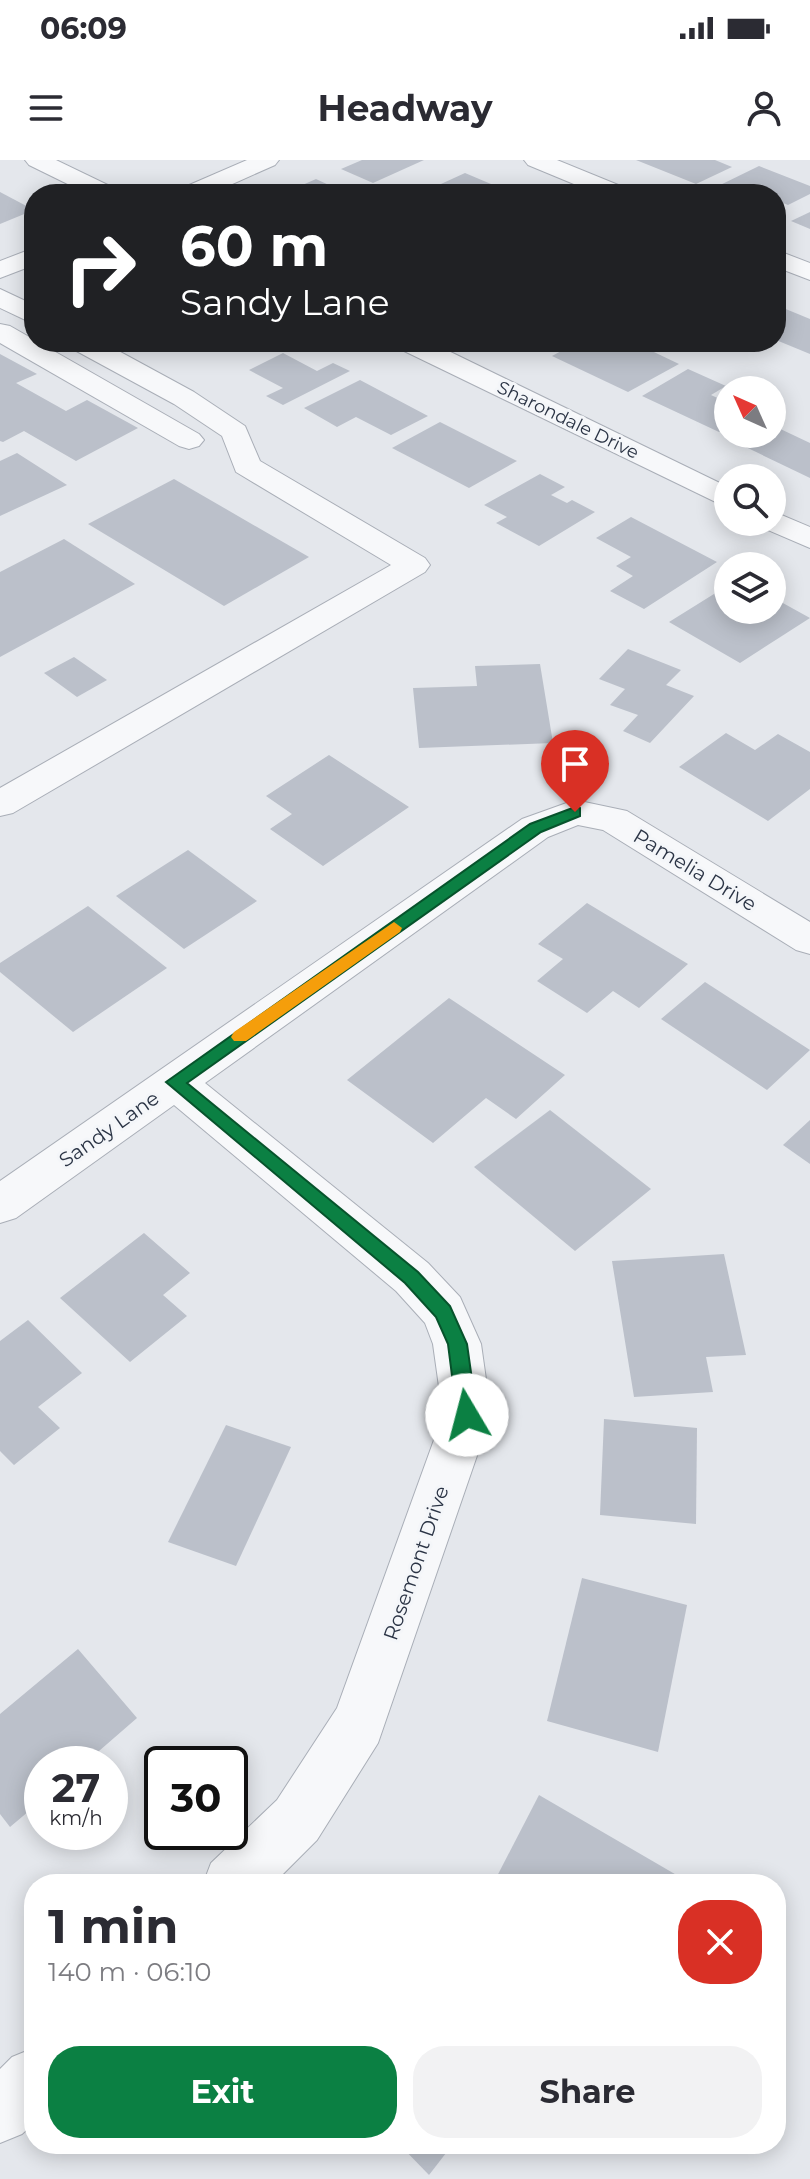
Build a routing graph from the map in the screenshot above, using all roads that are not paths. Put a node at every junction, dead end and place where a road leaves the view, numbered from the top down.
1 (37, 160) edge
2 (267, 160) edge
3 (536, 160) edge
4 (86, 184) edge
5 (212, 184) edge
6 (595, 184) edge
7 (24, 260) edge
8 (786, 262) edge
9 (0, 270) edge
10 (810, 272) edge
11 (0, 297) edge
12 (24, 310) edge
13 (0, 332) edge
14 (24, 346) edge
15 (35, 352) edge
16 (99, 352) edge
17 (428, 352) edge
18 (189, 440) dead end
19 (714, 492) edge
20 (786, 527) edge
21 (810, 539) edge
22 (0, 804) edge
23 (575, 812) joint
24 (810, 940) edge
25 (175, 1082) junction
26 (0, 1205) edge
27 (242, 1874) edge
28 (24, 2089) edge
29 (0, 2112) edge

1 - 4 street
2 - 5 street
3 - 6 street
7 - 9 street
8 - 10 street
11 - 12 street
13 - 14 street
15 - 18 street
16 - 22 street
17 - 19 street, Sharondale Drive
20 - 21 street
23 - 24 street, Pamelia Drive
23 - 25 street, Sandy Lane
25 - 26 street, Sandy Lane
25 - 27 street, Rosemont Drive
28 - 29 street

